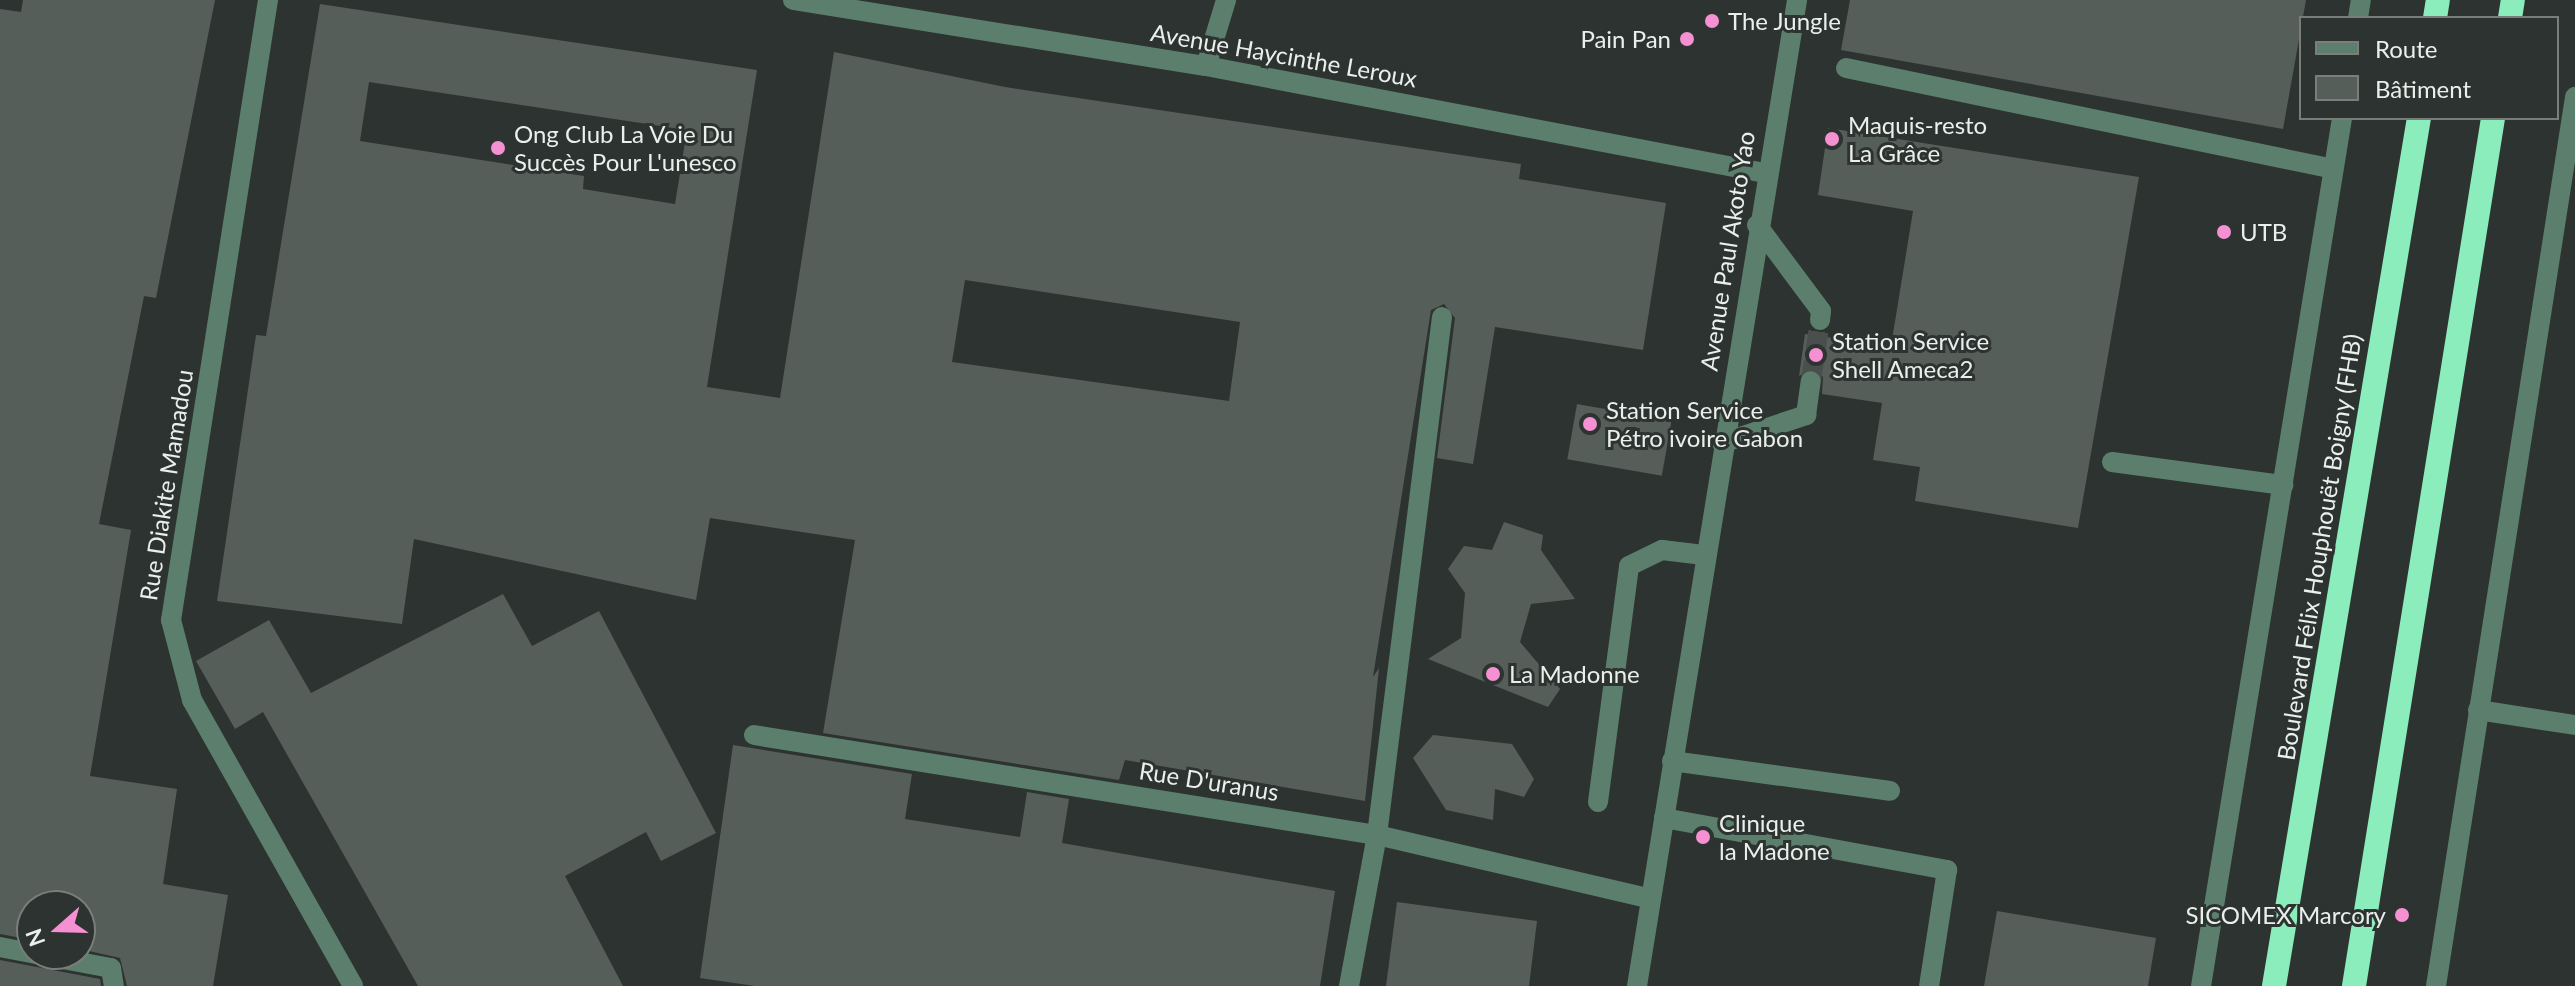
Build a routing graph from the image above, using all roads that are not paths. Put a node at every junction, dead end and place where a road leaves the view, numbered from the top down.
1 (268, 0) edge
2 (793, 0) edge
3 (1226, 0) edge
4 (1797, 0) edge
5 (1206, 66) junction
6 (1846, 68) dead end
7 (2575, 97) edge
8 (2342, 120) edge
9 (2419, 120) edge
10 (2493, 120) edge
11 (2333, 169) junction
12 (1765, 173) junction
13 (1757, 225) junction
14 (1442, 317) dead end
15 (1820, 320) tunnel mouth
16 (1811, 381) tunnel mouth
17 (1722, 443) junction
18 (2112, 462) dead end
19 (2283, 485) junction
20 (1704, 555) junction
21 (2478, 710) junction
22 (2575, 725) edge
23 (754, 735) dead end
24 (1672, 761) junction
25 (1890, 791) dead end
26 (1598, 802) dead end
27 (1664, 818) junction
28 (1377, 835) junction
29 (1651, 899) junction
30 (96, 965) edge
31 (114, 986) edge
32 (353, 986) edge
33 (1349, 986) edge
34 (1637, 986) edge
35 (1929, 986) edge
36 (2201, 986) edge
37 (2274, 986) edge
38 (2354, 986) edge
39 (2436, 986) edge

1 - 32 street, Rue Diakite Mamadou
2 - 5 street, Avenue Haycinthe Leroux
3 - 5 street
4 - 12 street, Avenue Paul Akoto Yao
5 - 12 street, Avenue Haycinthe Leroux
6 - 11 street
7 - 21 street
8 - 11 street
9 - 37 highway, Boulevard Félix Houphouët Boigny (FHB)
10 - 38 highway
11 - 19 street
12 - 13 street, Avenue Paul Akoto Yao
13 - 15 street
13 - 17 street, Avenue Paul Akoto Yao
14 - 28 street
16 - 17 street
17 - 20 street, Avenue Paul Akoto Yao
18 - 19 street
19 - 36 street
20 - 24 street, Avenue Paul Akoto Yao
20 - 26 street
21 - 22 street
21 - 39 street
23 - 28 street, Rue D'uranus
24 - 25 street
24 - 27 street, Avenue Paul Akoto Yao
27 - 29 street, Avenue Paul Akoto Yao
27 - 35 street
28 - 29 street, Rue D'uranus
28 - 33 street
29 - 34 street, Avenue Paul Akoto Yao
30 - 31 street

